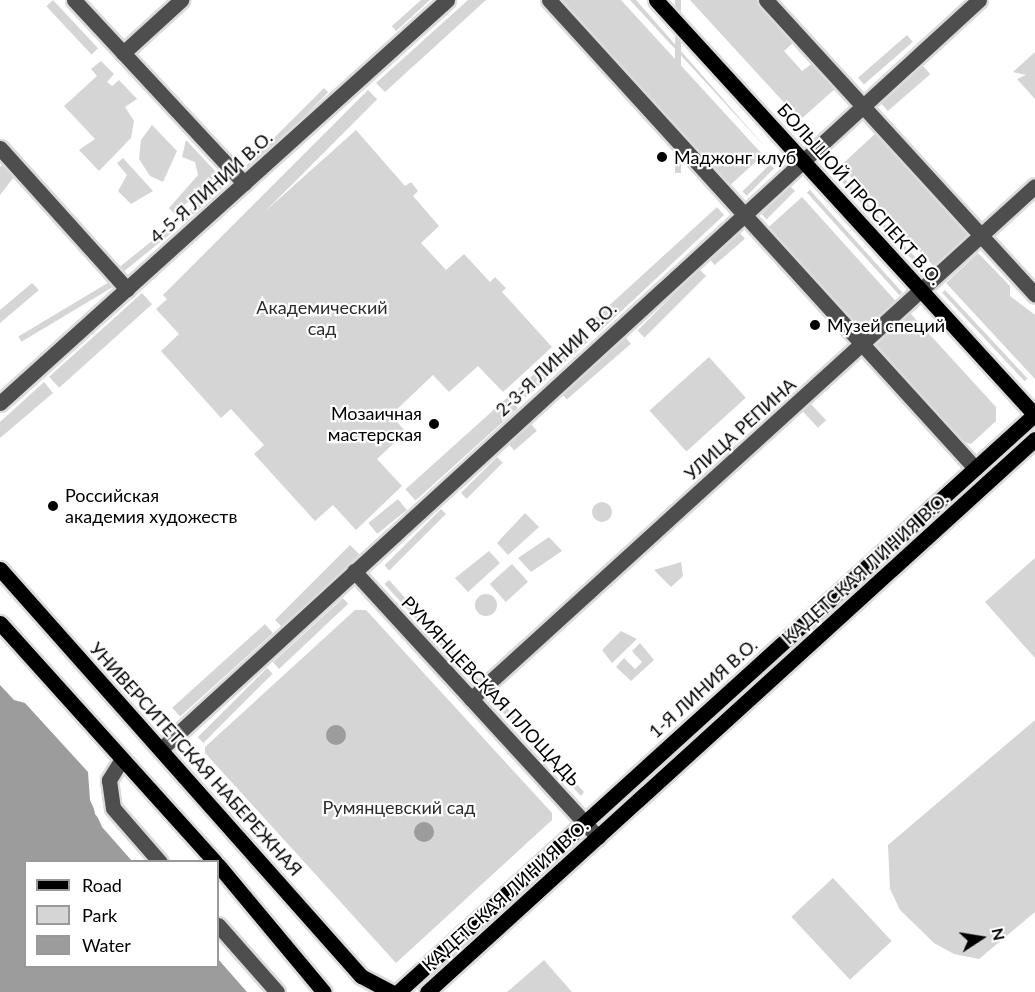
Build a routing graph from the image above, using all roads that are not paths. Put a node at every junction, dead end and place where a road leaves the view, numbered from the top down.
1 (74, 0) edge
2 (181, 0) edge
3 (447, 0) edge
4 (549, 0) edge
5 (656, 0) edge
6 (766, 0) edge
7 (979, 0) edge
8 (123, 53) junction
9 (862, 105) junction
10 (0, 148) edge
11 (802, 160) junction
12 (244, 183) junction
13 (1035, 186) edge
14 (744, 213) junction
15 (981, 236) junction
16 (127, 289) junction
17 (921, 290) junction
18 (1035, 295) edge
19 (862, 344) junction
20 (0, 403) edge
21 (1035, 414) edge
22 (1035, 439) edge
23 (975, 468) junction
24 (0, 568) edge
25 (354, 571) junction
26 (0, 623) edge
27 (471, 699) junction
28 (161, 749) junction
29 (122, 759) junction
30 (585, 822) junction
31 (598, 837) junction
32 (159, 860) edge
33 (213, 860) edge
34 (219, 867) edge
35 (219, 926) edge
36 (361, 976) junction
37 (321, 986) edge
38 (277, 992) edge
39 (335, 992) edge
40 (367, 992) edge
41 (391, 992) edge
42 (398, 992) edge
43 (427, 992) edge

1 - 8 street
2 - 8 street
3 - 12 street, 4-5-Я ЛИНИИ В.О.
4 - 14 street
5 - 11 main road, БОЛЬШОЙ ПРОСПЕКТ В.О.
6 - 9 street
7 - 9 street, 2-3-Я ЛИНИИ В.О.
8 - 12 street
9 - 11 street, 2-3-Я ЛИНИИ В.О.
9 - 15 street
10 - 16 street
11 - 14 street, 2-3-Я ЛИНИИ В.О.
11 - 17 main road, БОЛЬШОЙ ПРОСПЕКТ В.О.
12 - 16 street, 4-5-Я ЛИНИИ В.О.
13 - 15 street, УЛИЦА РЕПИНА
14 - 19 street
14 - 25 street, 2-3-Я ЛИНИИ В.О.
15 - 17 street, УЛИЦА РЕПИНА
15 - 18 street
16 - 20 street, 4-5-Я ЛИНИИ В.О.
17 - 19 street, УЛИЦА РЕПИНА
17 - 21 main road, БОЛЬШОЙ ПРОСПЕКТ В.О.
19 - 23 street
19 - 27 street, УЛИЦА РЕПИНА
21 - 23 main road, 1-Я ЛИНИЯ В.О.
22 - 31 main road, КАДЕТСКАЯ ЛИНИЯ В.О.
23 - 30 main road, 1-Я ЛИНИЯ В.О.
24 - 28 main road, УНИВЕРСИТЕТСКАЯ НАБЕРЕЖНАЯ
25 - 27 street, РУМЯНЦЕВСКАЯ ПЛОЩАДЬ
25 - 28 street, 2-3-Я ЛИНИИ В.О.
26 - 29 main road
27 - 30 street, РУМЯНЦЕВСКАЯ ПЛОЩАДЬ
28 - 36 main road, УНИВЕРСИТЕТСКАЯ НАБЕРЕЖНАЯ
29 - 32 street
29 - 33 main road
30 - 31 street, РУМЯНЦЕВСКАЯ ПЛОЩАДЬ
30 - 42 main road, 1-Я ЛИНИЯ В.О.
31 - 43 main road, КАДЕТСКАЯ ЛИНИЯ В.О.
34 - 37 main road
35 - 38 street
36 - 40 main road, УНИВЕРСИТЕТСКАЯ НАБЕРЕЖНАЯ
36 - 41 main road, УНИВЕРСИТЕТСКАЯ НАБЕРЕЖНАЯ
37 - 39 main road

